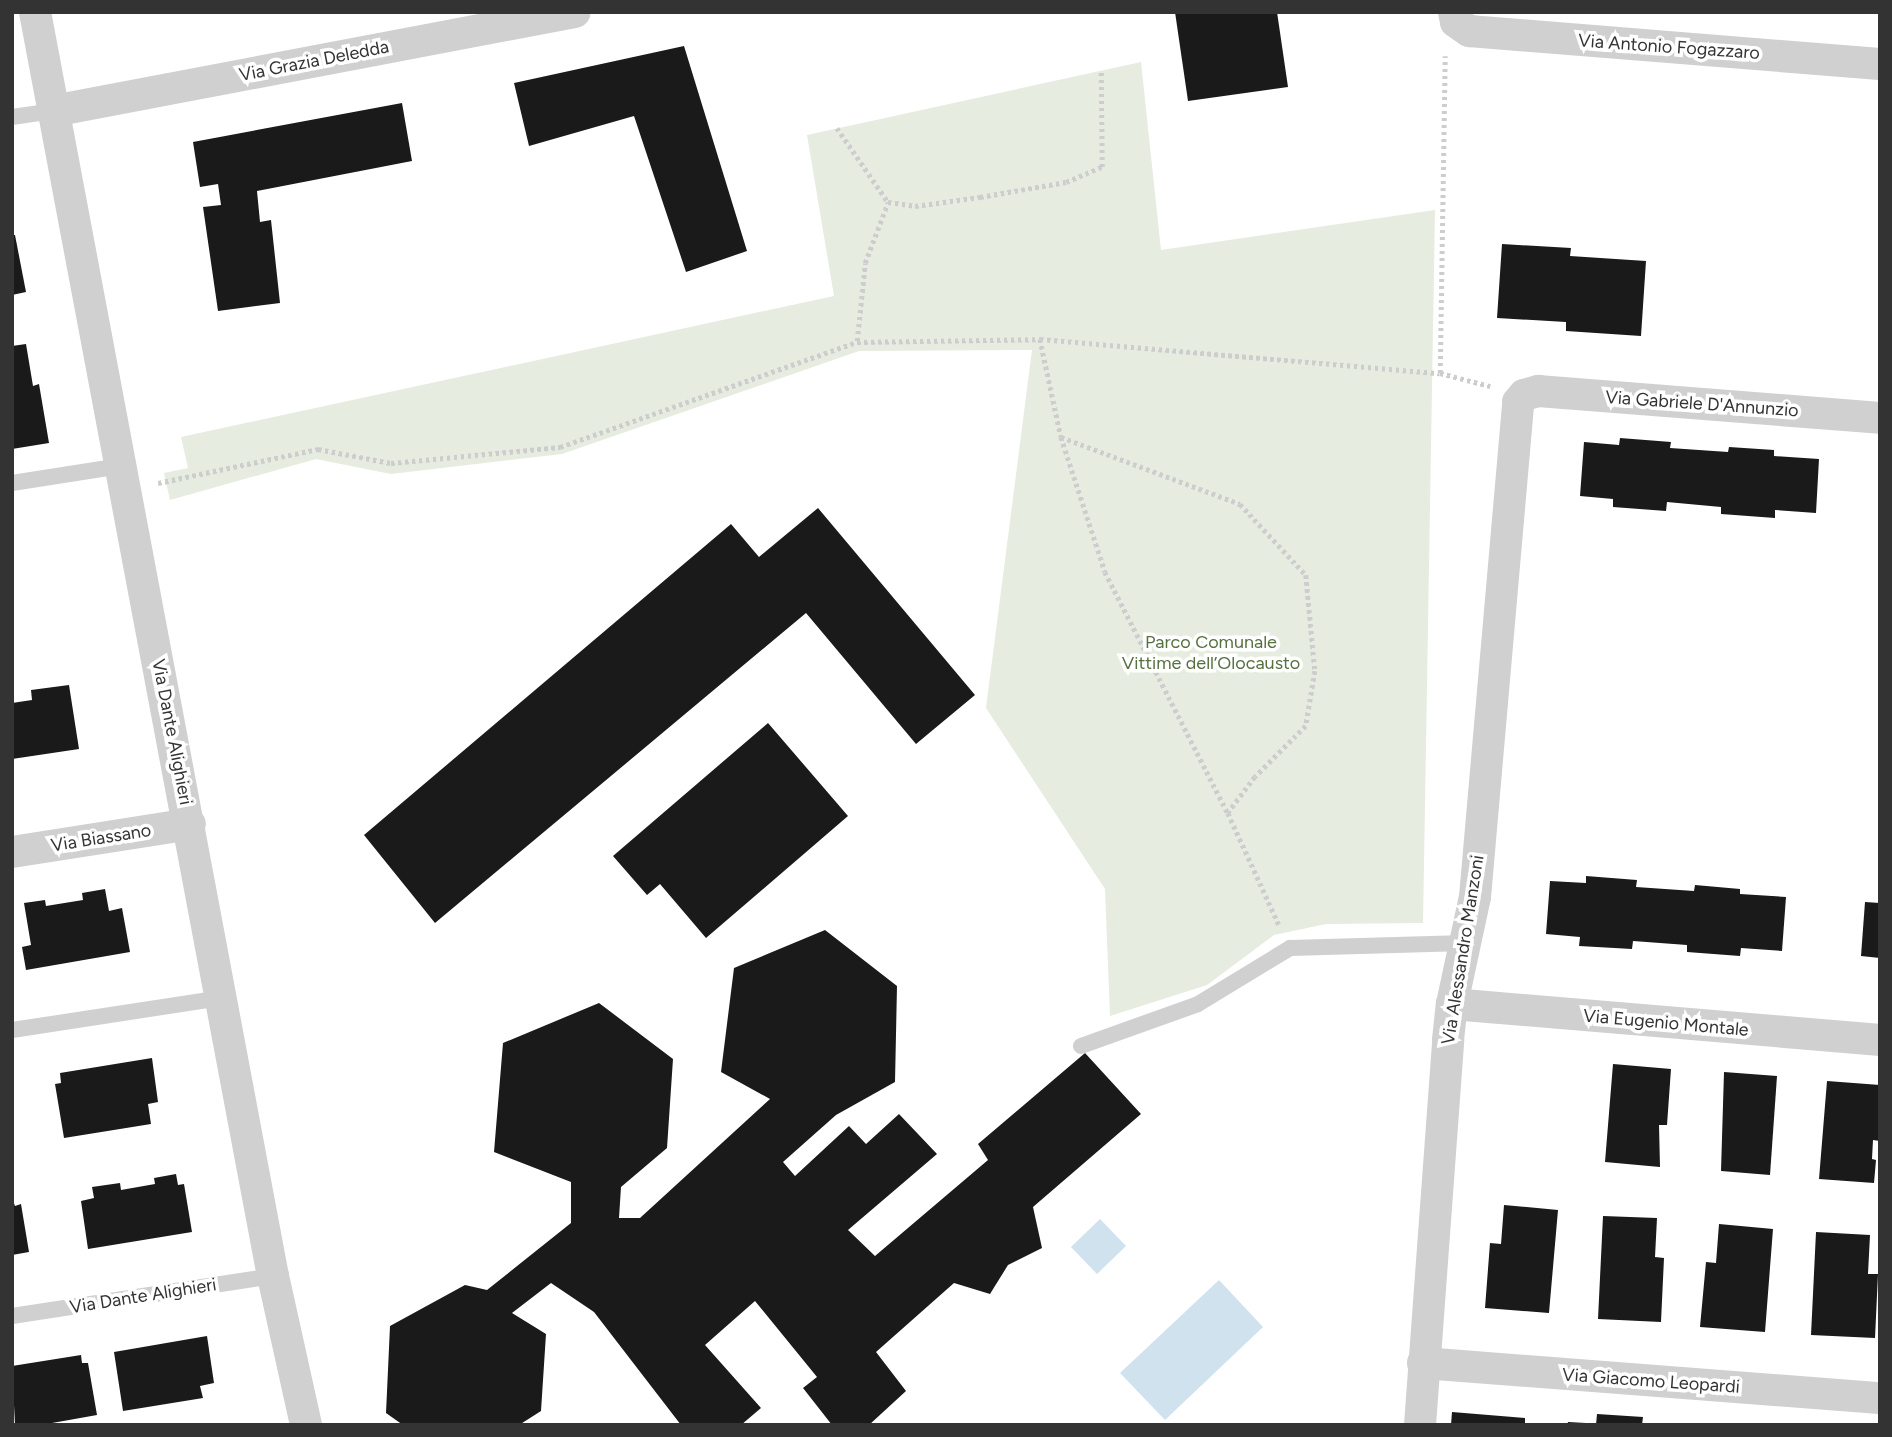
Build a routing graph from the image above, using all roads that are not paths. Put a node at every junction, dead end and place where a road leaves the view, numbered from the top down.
1 (35, 12) edge
2 (575, 12) edge
3 (1457, 19) edge
4 (1880, 64) edge
5 (53, 111) junction
6 (12, 117) edge
7 (1524, 395) joint
8 (1880, 418) edge
9 (123, 478) junction
10 (12, 483) edge
11 (190, 824) junction
12 (12, 852) edge
13 (1466, 943) junction
14 (221, 998) junction
15 (1452, 1004) junction
16 (12, 1030) edge
17 (1880, 1040) edge
18 (1081, 1046) dead end
19 (273, 1276) junction
20 (12, 1316) edge
21 (1423, 1363) junction
22 (1880, 1398) edge
23 (306, 1425) edge
24 (1420, 1425) edge

1 - 5 street, Via Dante Alighieri
2 - 5 street, Via Grazia Deledda
3 - 4 street, Via Antonio Fogazzaro
5 - 6 lane
5 - 9 street, Via Dante Alighieri
7 - 8 street, Via Gabriele D'Annunzio
7 - 13 street, Via Alessandro Manzoni
9 - 10 lane
9 - 11 street, Via Dante Alighieri
11 - 12 street, Via Biassano
11 - 14 street, Via Dante Alighieri
13 - 15 street, Via Alessandro Manzoni
13 - 18 lane
14 - 16 lane
14 - 19 street, Via Dante Alighieri
15 - 17 street, Via Eugenio Montale
15 - 21 street, Via Alessandro Manzoni
19 - 20 lane, Via Dante Alighieri
19 - 23 street, Via Dante Alighieri
21 - 22 street, Via Giacomo Leopardi
21 - 24 street, Via Alessandro Manzoni

